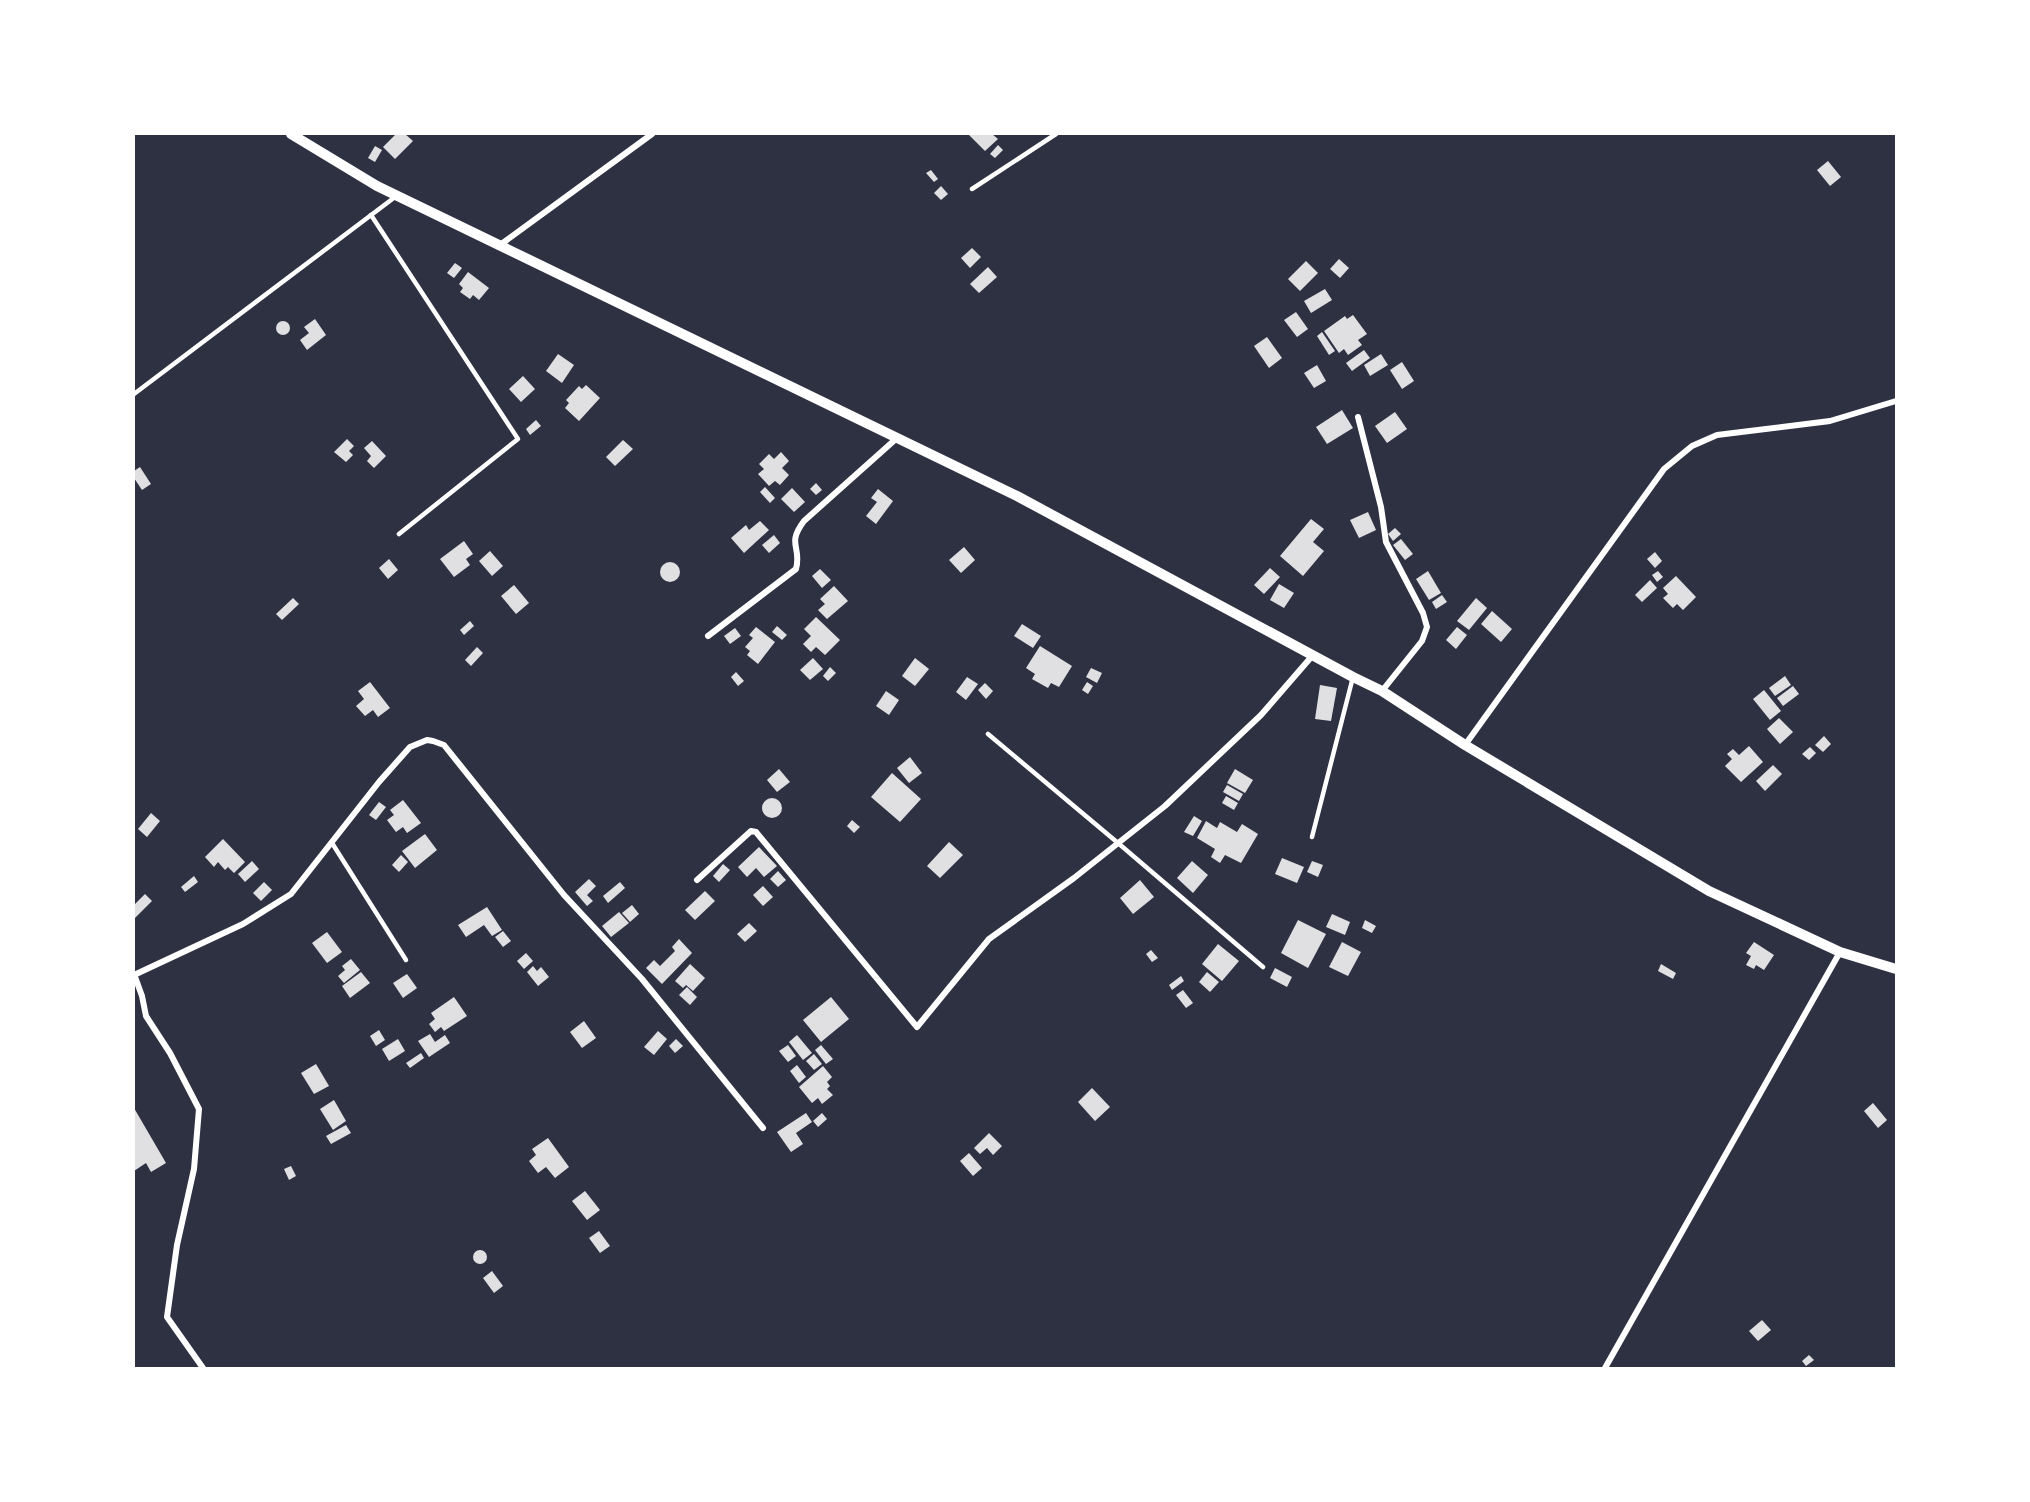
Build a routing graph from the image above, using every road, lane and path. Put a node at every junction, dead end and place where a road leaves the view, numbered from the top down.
1 (291, 134) edge
2 (652, 134) edge
3 (1056, 134) edge
4 (972, 189) dead end
5 (396, 195) junction
6 (370, 215) junction
7 (500, 245) junction
8 (134, 394) edge
9 (1896, 401) edge
10 (1358, 417) dead end
11 (897, 438) junction
12 (399, 534) dead end
13 (708, 636) dead end
14 (1313, 655) junction
15 (1353, 677) junction
16 (1382, 691) junction
17 (988, 734) dead end
18 (1465, 745) junction
19 (1312, 837) dead end
20 (332, 843) junction
21 (1118, 843) junction
22 (697, 880) dead end
23 (1840, 952) junction
24 (406, 960) dead end
25 (1263, 967) dead end
26 (1896, 969) edge
27 (134, 975) edge
28 (763, 1128) dead end
29 (203, 1368) edge
30 (1605, 1368) edge

1 - 5 street
2 - 7 street
3 - 4 lane
5 - 6 lane
5 - 7 street
6 - 8 lane
6 - 12 lane
7 - 11 street
9 - 18 street
10 - 16 street
11 - 13 street
11 - 14 street
14 - 15 street
14 - 21 street
15 - 16 street
15 - 19 lane
16 - 18 street
17 - 21 lane
18 - 23 street
20 - 24 lane
20 - 27 street
20 - 28 street
21 - 22 street
21 - 25 lane
23 - 26 street
23 - 30 street
27 - 29 street

